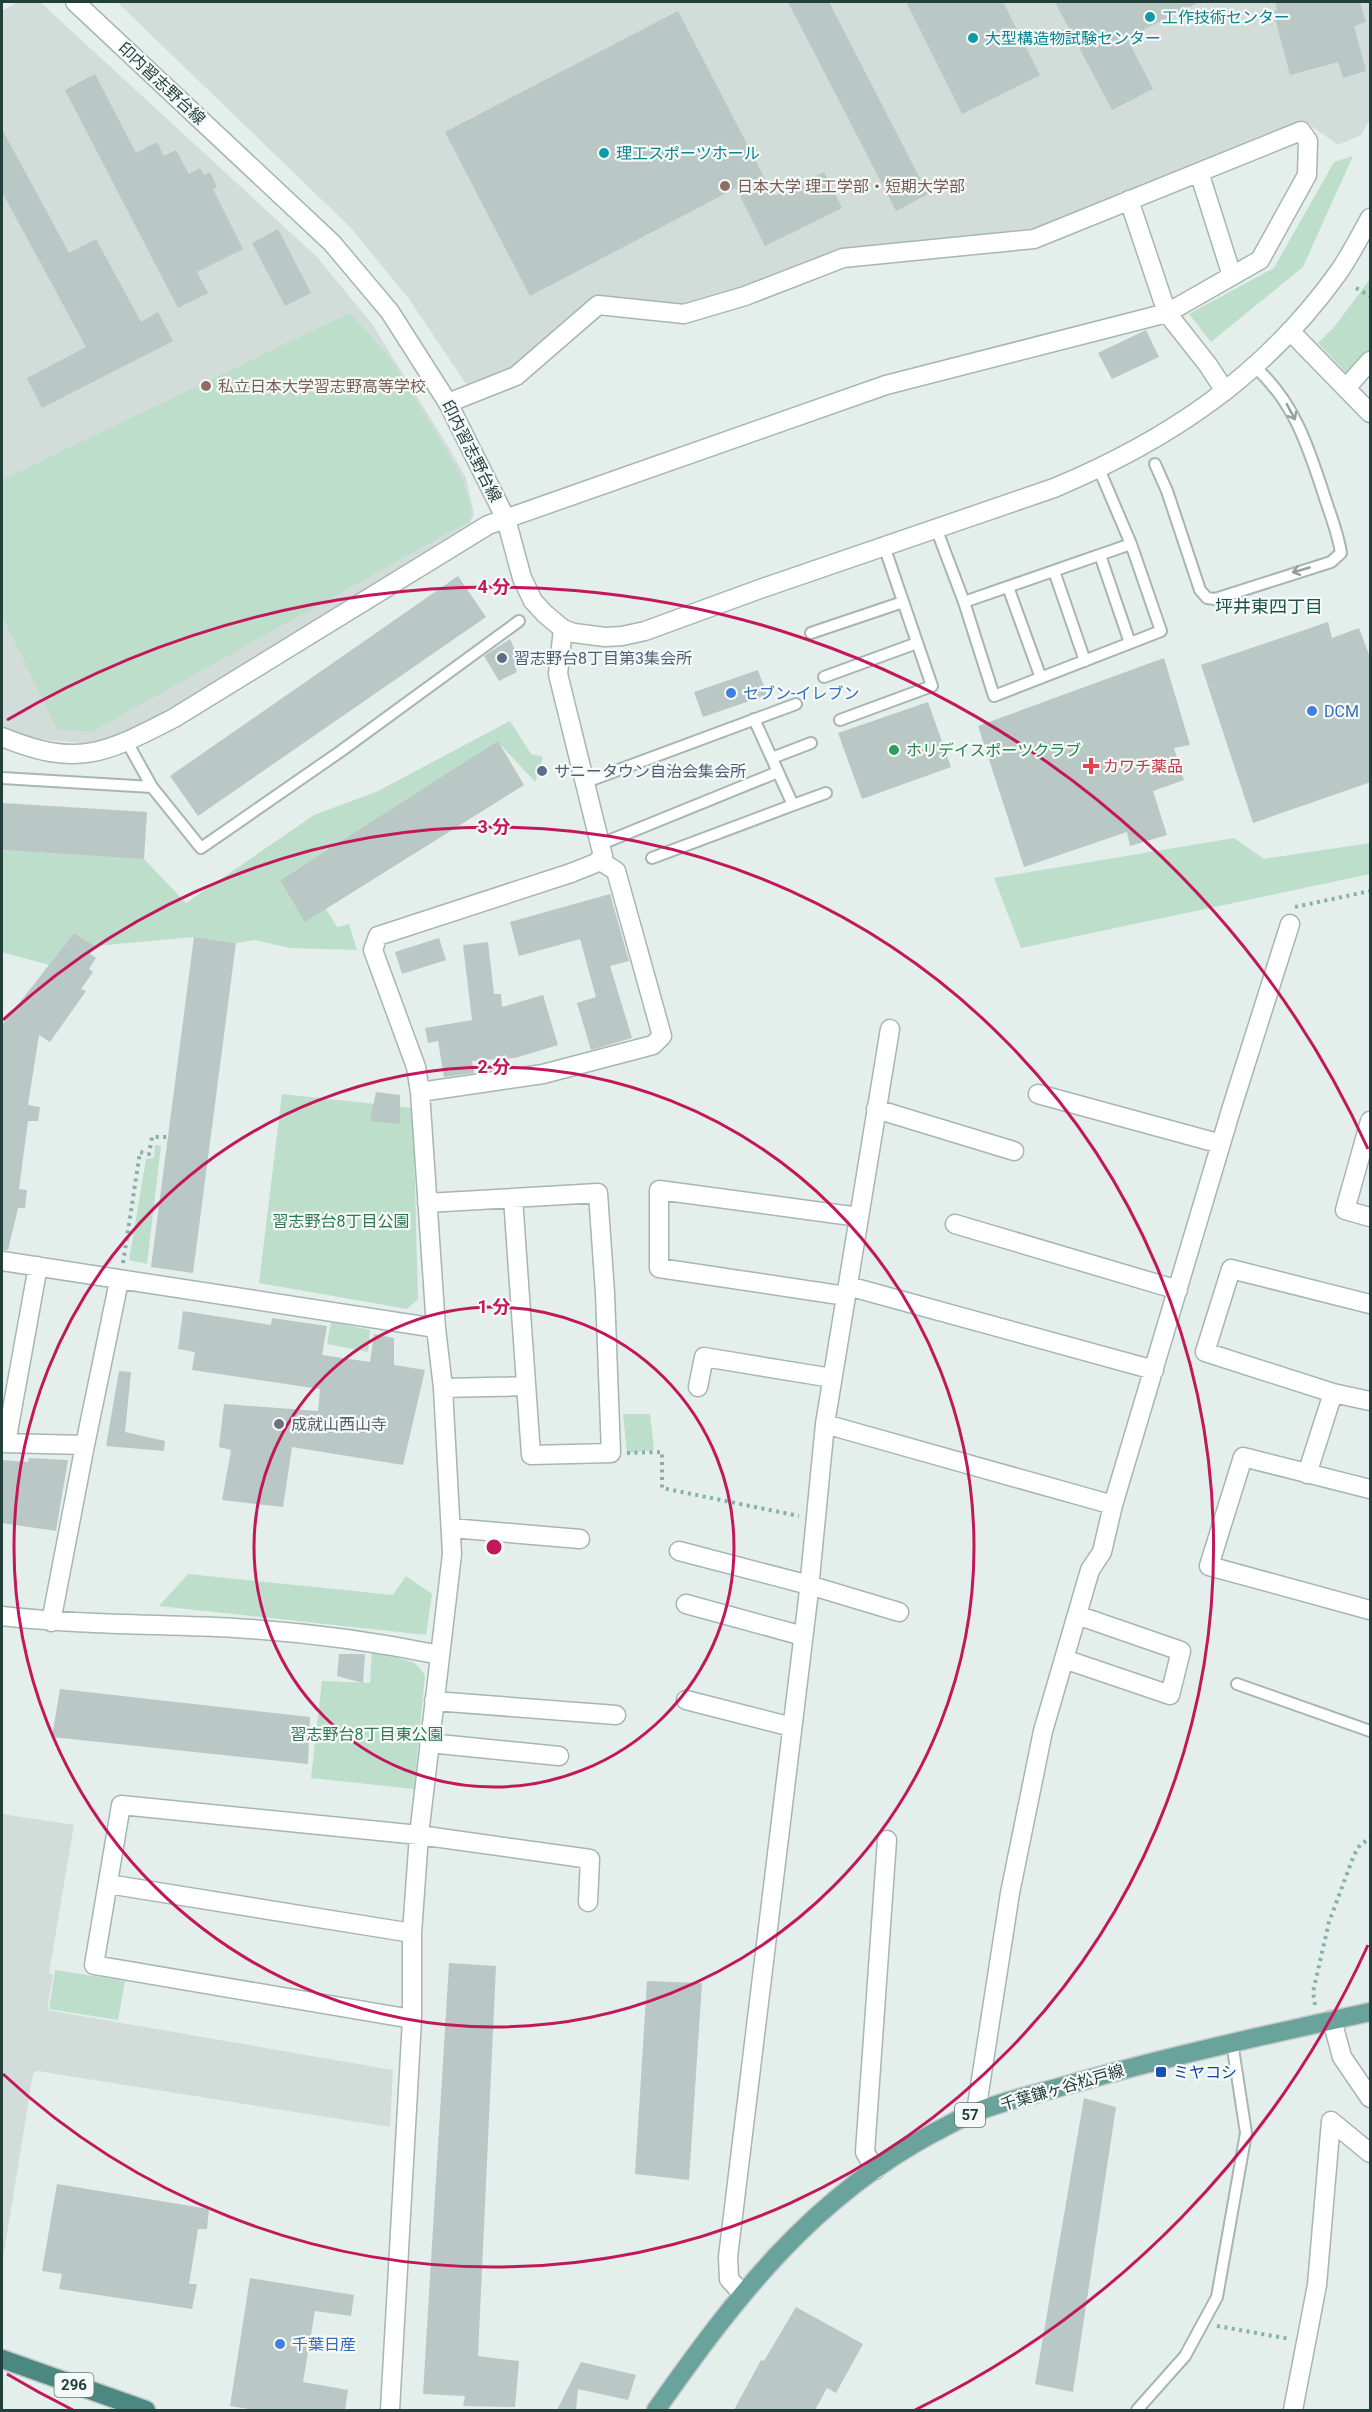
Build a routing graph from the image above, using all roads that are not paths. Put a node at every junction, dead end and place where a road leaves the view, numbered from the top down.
1 (75, 2) edge
2 (1199, 172) junction
3 (1130, 200) junction
4 (1371, 218) edge
5 (1232, 276) junction
6 (1167, 313) junction
7 (1290, 331) junction
8 (1371, 361) edge
9 (1255, 367) junction
10 (1346, 388) junction
11 (1225, 391) junction
12 (448, 403) junction
13 (1371, 413) edge
14 (1155, 464) dead end
15 (1099, 469) junction
16 (506, 519) junction
17 (936, 528) junction
18 (1131, 544) junction
19 (884, 546) junction
20 (1100, 555) junction
21 (1054, 571) junction
22 (1008, 587) junction
23 (903, 602) junction
24 (964, 602) junction
25 (519, 621) dead end
26 (563, 629) junction
27 (811, 633) dead end
28 (917, 643) junction
29 (1130, 644) junction
30 (1085, 661) junction
31 (824, 677) dead end
32 (1041, 678) junction
33 (796, 704) dead end
34 (754, 719) junction
35 (840, 720) dead end
36 (2, 737) edge
37 (127, 742) junction
38 (811, 743) dead end
39 (772, 758) junction
40 (778, 772) junction
41 (2, 778) edge
42 (586, 782) junction
43 (152, 787) junction
44 (826, 793) dead end
45 (793, 805) junction
46 (600, 852) junction
47 (652, 858) dead end
48 (1290, 924) road end
49 (890, 1029) dead end
50 (420, 1092) junction
51 (1038, 1094) dead end
52 (876, 1109) junction
53 (1371, 1120) edge
54 (1221, 1144) junction
55 (1014, 1151) dead end
56 (513, 1198) junction
57 (427, 1203) junction
58 (859, 1217) junction
59 (1371, 1217) edge
60 (955, 1224) dead end
61 (2, 1261) edge
62 (38, 1266) junction
63 (121, 1274) junction
64 (1178, 1290) junction
65 (847, 1291) junction
66 (1371, 1304) edge
67 (436, 1328) junction
68 (1155, 1370) junction
69 (832, 1378) junction
70 (526, 1386) junction
71 (698, 1387) dead end
72 (443, 1388) junction
73 (1333, 1393) junction
74 (1371, 1401) edge
75 (825, 1424) junction
76 (4, 1443) edge
77 (85, 1445) junction
78 (1307, 1474) junction
79 (1371, 1489) edge
80 (1113, 1505) junction
81 (451, 1528) junction
82 (580, 1539) dead end
83 (679, 1551) dead end
84 (809, 1585) junction
85 (686, 1604) dead end
86 (1371, 1610) edge
87 (900, 1612) dead end
88 (1077, 1615) junction
89 (2, 1616) edge
90 (51, 1622) junction
91 (804, 1636) junction
92 (440, 1655) junction
93 (1064, 1659) junction
94 (1237, 1684) dead end
95 (687, 1700) dead end
96 (434, 1701) junction
97 (616, 1715) dead end
98 (792, 1727) junction
99 (1371, 1731) edge
100 (429, 1743) junction
101 (559, 1756) dead end
102 (419, 1835) junction
103 (887, 1840) dead end
104 (108, 1884) junction
105 (588, 1902) dead end
106 (412, 1933) junction
107 (1371, 2012) edge
108 (412, 2019) junction
109 (1324, 2022) junction
110 (1232, 2042) junction
111 (1371, 2098) edge
112 (976, 2112) junction
113 (1371, 2153) edge
114 (875, 2170) junction
115 (742, 2293) junction
116 (2, 2359) edge
117 (146, 2410) edge
118 (390, 2410) edge
119 (656, 2410) edge
120 (1137, 2410) edge
121 (1293, 2410) edge

1 - 12 street, 印内習志野台線
2 - 3 street
2 - 5 street
2 - 5 street
3 - 6 street
3 - 12 street
4 - 7 street
5 - 6 street
6 - 11 street
6 - 16 street
7 - 9 street
7 - 10 street
8 - 10 street
9 - 11 street
9 -> 14 lane
10 - 13 street
11 - 15 street
12 - 16 street, 印内習志野台線
15 - 17 street
15 - 18 lane
16 - 26 street, 印内習志野台線
16 - 37 street
17 - 19 street
17 - 24 lane
18 - 20 lane
18 - 29 lane
19 - 23 lane
19 - 26 street
20 - 21 lane
20 - 29 lane
21 - 22 lane
21 - 30 lane
22 - 24 lane
22 - 32 lane
23 - 27 lane
23 - 28 lane
24 - 32 lane
25 - 43 lane
26 - 42 street
28 - 31 lane
28 - 35 lane
29 - 30 lane
30 - 32 lane
33 - 34 lane
34 - 39 lane
34 - 42 lane
36 - 37 street
37 - 43 lane
38 - 39 lane
39 - 40 lane
40 - 45 lane
40 - 46 lane
41 - 43 lane
42 - 46 street
44 - 45 lane
45 - 47 lane
46 - 50 street
46 - 50 street
48 - 54 street
49 - 52 street
50 - 57 street
51 - 54 street
52 - 55 street
52 - 58 street
53 - 59 street
54 - 64 street
56 - 57 street
56 - 70 street
56 - 70 street
57 - 67 street
58 - 65 street
58 - 65 street
60 - 64 street
61 - 62 street
62 - 63 street
62 - 76 street
63 - 67 street
63 - 77 street
64 - 68 street
65 - 68 street
65 - 69 street
66 - 73 street
67 - 72 street
68 - 80 street
69 - 71 street
69 - 75 street
70 - 72 street
72 - 81 street
73 - 74 street
73 - 78 street
75 - 80 street
75 - 84 street
76 - 77 street
77 - 90 street
78 - 79 street
78 - 86 street
80 - 88 street
81 - 82 street
81 - 92 street
83 - 84 street
84 - 87 street
84 - 91 street
85 - 91 street
88 - 93 street
88 - 93 street
89 - 90 street
90 - 92 street
91 - 98 street
92 - 96 street
93 - 112 street
94 - 99 lane
95 - 98 street
96 - 97 street
96 - 100 street
98 - 115 street
100 - 101 street
100 - 102 street
102 - 104 street
102 - 105 street
102 - 106 street
103 - 114 street
104 - 106 street
104 - 108 street
106 - 108 street
107 - 109 main road, 千葉鎌ヶ谷松戸線 / 57
108 - 118 street
109 - 110 main road, 千葉鎌ヶ谷松戸線 / 57
109 - 111 street
110 - 112 main road, 千葉鎌ヶ谷松戸線 / 57
110 - 120 lane
112 - 114 main road, 千葉鎌ヶ谷松戸線 / 57
113 - 121 street
114 - 115 main road, 千葉鎌ヶ谷松戸線 / 57
115 - 119 main road, 千葉鎌ヶ谷松戸線 / 57
116 - 117 highway, 296

